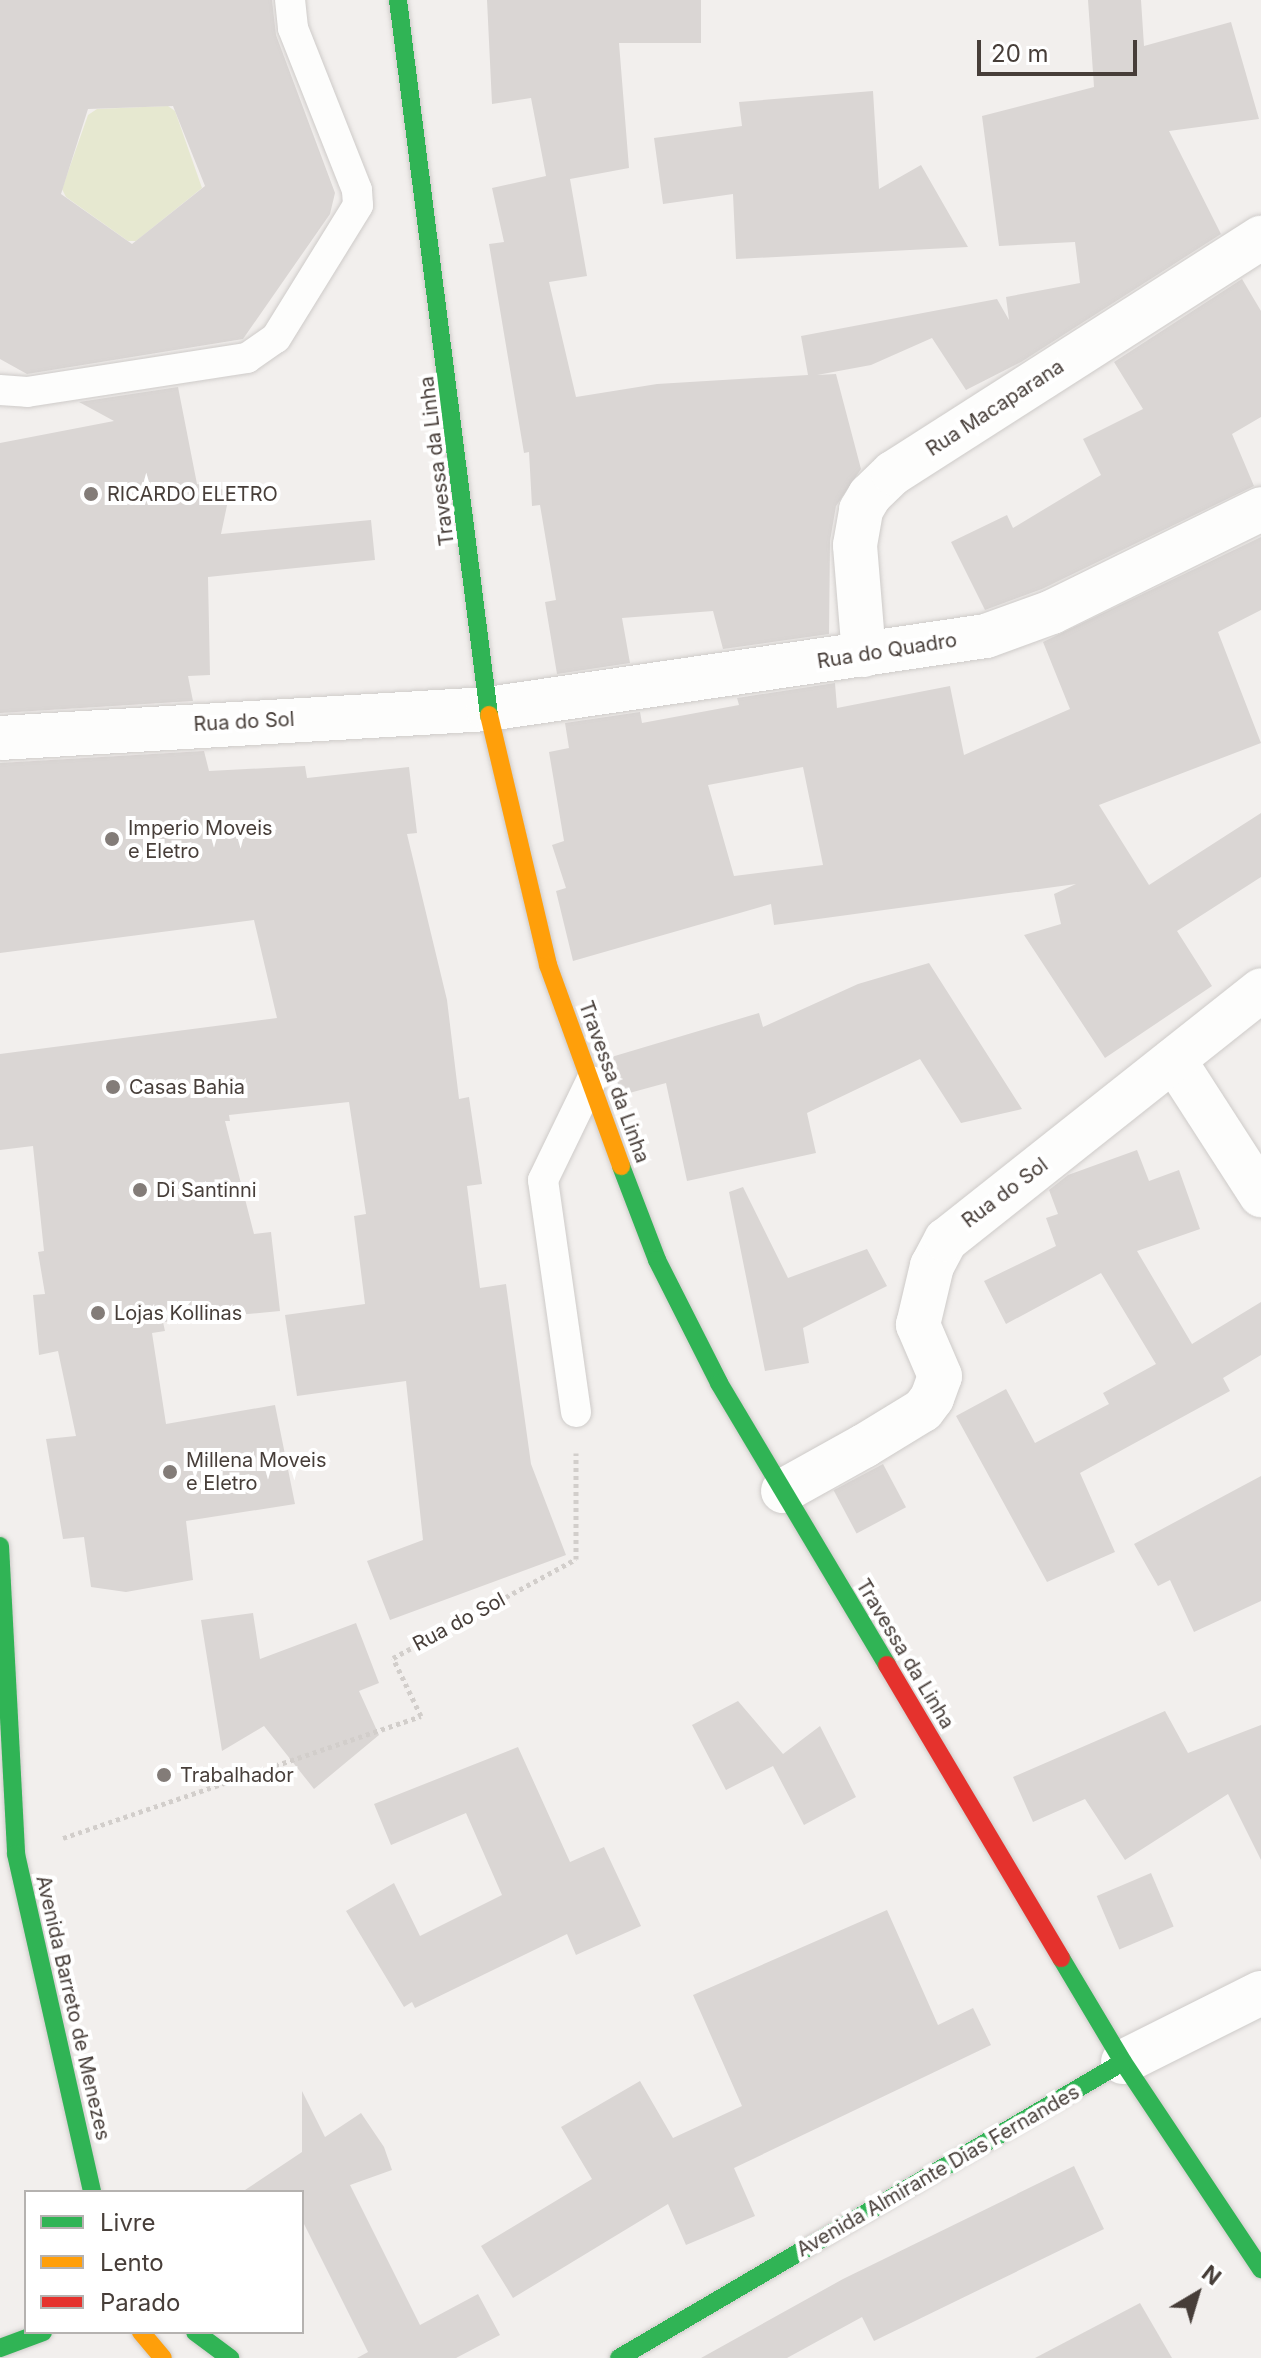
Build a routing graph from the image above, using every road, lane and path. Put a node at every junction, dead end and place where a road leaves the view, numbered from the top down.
1 (398, 0) edge
2 (288, 2) edge
3 (1261, 238) edge
4 (0, 390) edge
5 (1261, 509) edge
6 (864, 655) junction
7 (488, 709) junction
8 (0, 738) edge
9 (1261, 990) edge
10 (1174, 1060) junction
11 (591, 1081) junction
12 (1261, 1195) edge
13 (576, 1412) joint
14 (783, 1491) junction
15 (0, 1546) edge
16 (7, 1812) edge
17 (16, 1854) junction
18 (1261, 1993) edge
19 (1123, 2062) junction
20 (92, 2190) edge
21 (1261, 2269) edge
22 (38, 2334) edge
23 (198, 2334) edge
24 (131, 2336) edge
25 (0, 2348) edge
26 (163, 2358) edge
27 (230, 2358) edge
28 (619, 2358) edge

1 - 7 main road, Travessa da Linha
2 - 4 lane
3 - 6 street, Rua Macaparana
5 - 6 street, Rua do Quadro
6 - 7 street, Rua do Quadro
7 - 8 street, Rua do Sol
7 - 11 main road, Travessa da Linha
9 - 10 street, Rua do Sol
10 - 12 street
10 - 14 street, Rua do Sol
11 - 13 lane
11 - 14 main road, Travessa da Linha
13 - 17 path, Rua do Sol
14 - 19 main road, Travessa da Linha
15 - 16 main road, Avenida Barreto de Menezes
16 - 17 main road, Avenida Barreto de Menezes
17 - 20 main road, Avenida Barreto de Menezes
18 - 19 street, Avenida Almirante Dias Fernandes
19 - 21 main road, Travessa da Linha
19 - 28 main road, Avenida Almirante Dias Fernandes
22 - 25 main road
23 - 27 main road
24 - 26 main road

